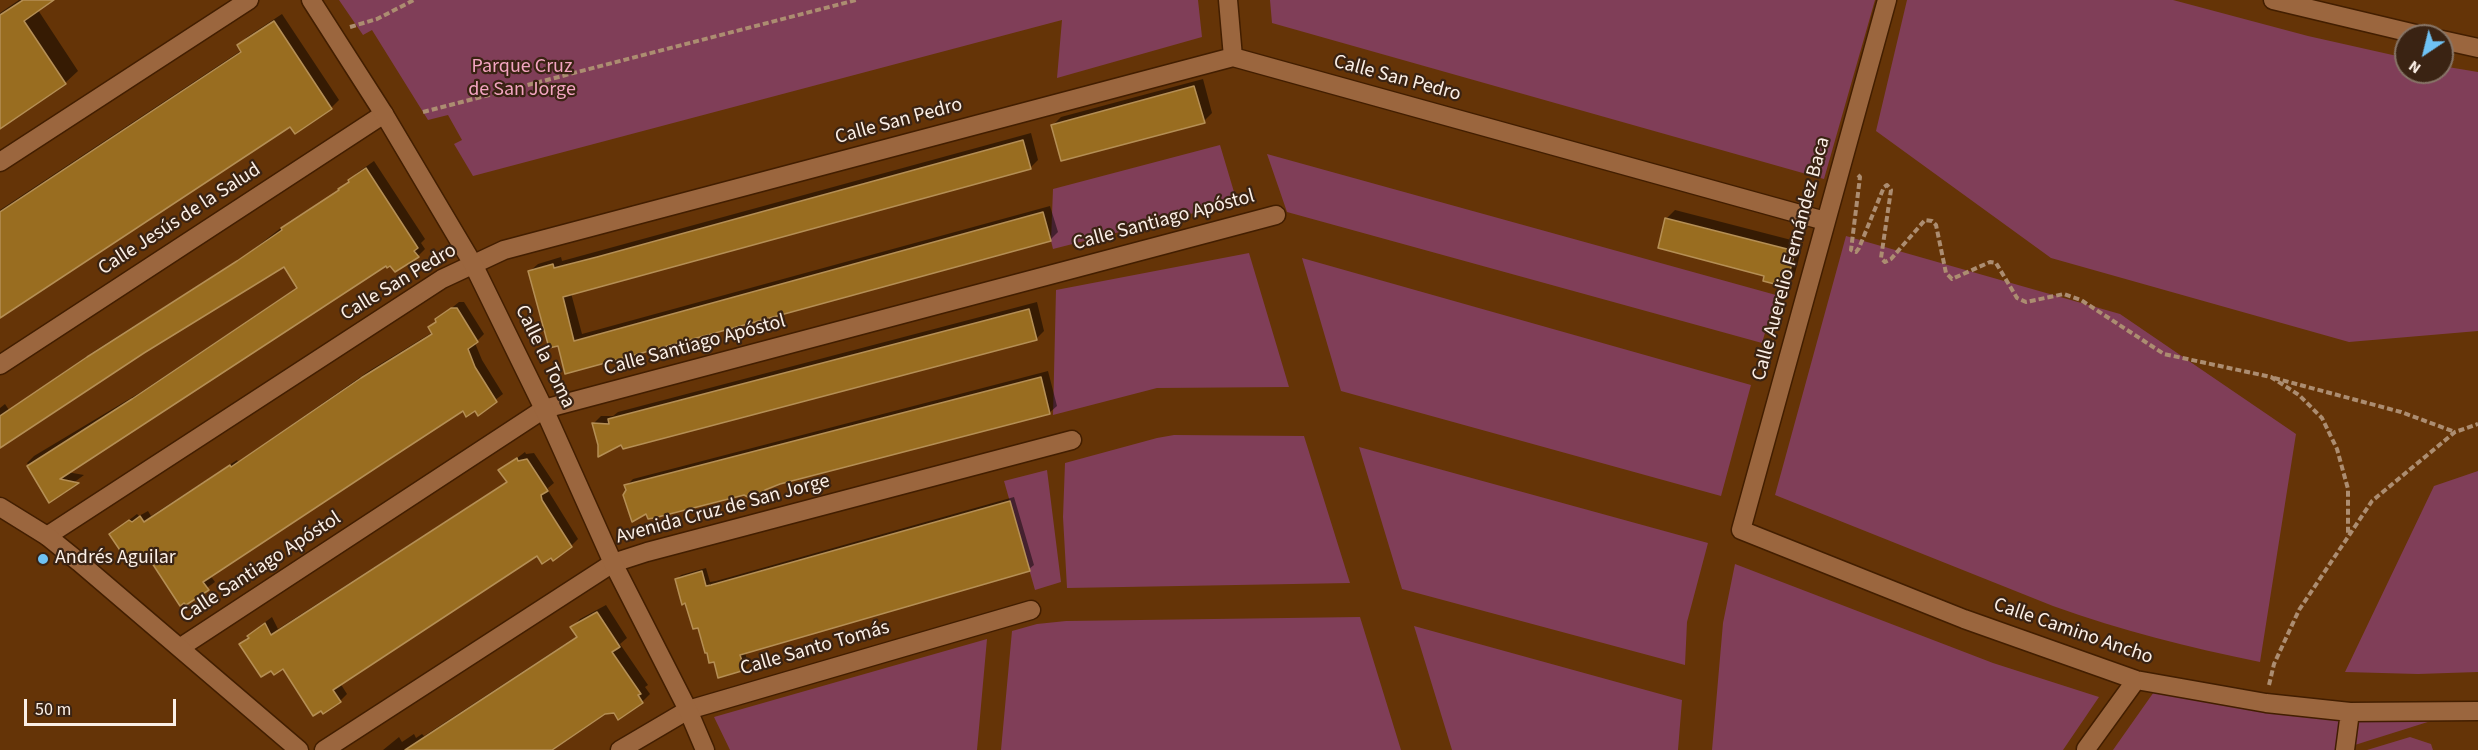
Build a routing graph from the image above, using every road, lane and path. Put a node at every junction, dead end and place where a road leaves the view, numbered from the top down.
1 (249, 0) edge
2 (311, 0) edge
3 (414, 0) edge
4 (856, 0) edge
5 (1227, 0) edge
6 (1887, 0) edge
7 (2273, 0) edge
8 (2394, 29) edge
9 (332, 32) junction
10 (2454, 43) edge
11 (2478, 48) edge
12 (1233, 57) junction
13 (423, 112) dead end
14 (384, 114) junction
15 (0, 162) edge
16 (1840, 170) junction
17 (1276, 215) dead end
18 (1825, 221) junction
19 (473, 264) junction
20 (0, 364) edge
21 (2271, 377) junction
22 (544, 409) junction
23 (2478, 424) edge
24 (2455, 432) junction
25 (1072, 440) dead end
26 (0, 507) edge
27 (1741, 530) joint
28 (2348, 534) junction
29 (47, 536) junction
30 (613, 563) junction
31 (1031, 610) dead end
32 (182, 647) junction
33 (2136, 680) junction
34 (2266, 703) junction
35 (688, 710) junction
36 (2478, 711) edge
37 (2349, 712) junction
38 (2086, 749) edge
39 (299, 750) edge
40 (324, 750) edge
41 (620, 750) edge
42 (705, 750) edge
43 (2345, 750) edge

1 - 15 street
2 - 9 street, Calle la Toma
3 - 9 path
4 - 13 path
5 - 12 street
6 - 16 street, Calle Auerelio Fernández Baca
7 - 8 street
9 - 14 street, Calle la Toma
10 - 11 street
12 - 18 street, Calle San Pedro
12 - 19 street, Calle San Pedro
14 - 19 street, Calle la Toma
14 - 20 street, Calle Jesús de la Salud
16 - 18 street, Calle Auerelio Fernández Baca
16 - 21 path
17 - 22 street, Calle Santiago Apóstol
18 - 27 street, Calle Auerelio Fernández Baca
19 - 22 street, Calle la Toma
19 - 29 street, Calle San Pedro
21 - 24 path
21 - 28 path
22 - 30 street, Calle la Toma
22 - 32 street, Calle Santiago Apóstol
23 - 24 path
24 - 28 path
25 - 30 street, Avenida Cruz de San Jorge
26 - 29 street
27 - 33 street, Calle Camino Ancho
28 - 34 path
29 - 32 street
30 - 35 street, Calle la Toma
30 - 40 street, Avenida Cruz de San Jorge
31 - 35 street, Calle Santo Tomás
32 - 39 street
33 - 34 street, Calle Camino Ancho
33 - 38 street
34 - 37 street, Calle Camino Ancho
35 - 41 street, Calle Santo Tomás
35 - 42 street, Calle la Toma
36 - 37 street, Calle Camino Ancho
37 - 43 street

